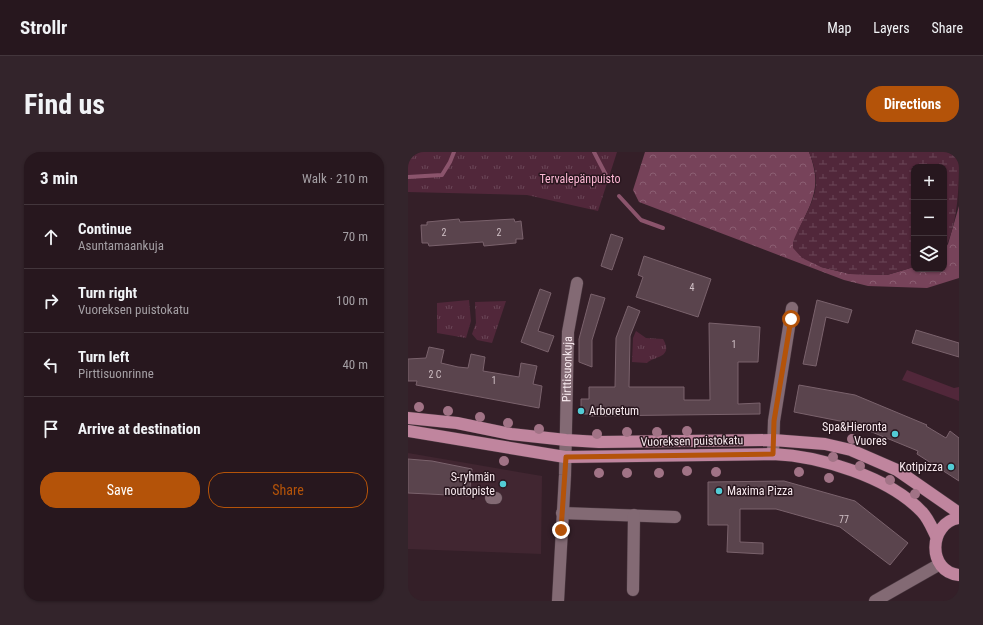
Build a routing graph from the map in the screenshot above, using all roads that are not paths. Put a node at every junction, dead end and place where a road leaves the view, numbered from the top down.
1 (577, 283) dead end
2 (792, 308) dead end
3 (408, 418) edge
4 (408, 431) edge
5 (566, 440) junction
6 (773, 440) junction
7 (773, 454) junction
8 (566, 457) junction
9 (562, 513) junction
10 (959, 513) edge
11 (634, 515) junction
12 (675, 517) dead end
13 (959, 518) edge
14 (936, 536) junction
15 (940, 564) junction
16 (959, 575) edge
17 (633, 590) dead end
18 (558, 601) edge
19 (875, 601) edge

1 - 5 street, Pirttisuonkuja
2 - 6 street
3 - 5 main road, Vuoreksen puistokatu
4 - 8 main road, Vuoreksen puistokatu
5 - 6 main road, Vuoreksen puistokatu
5 - 8 street, Pirttisuonkuja
6 - 7 street
6 - 10 main road, Vuoreksen puistokatu
7 - 8 main road, Vuoreksen puistokatu
7 - 14 main road, Vuoreksen puistokatu
8 - 9 street, Pirttisuonkuja
9 - 11 street
9 - 18 street, Pirttisuonkuja
11 - 12 street
11 - 17 street
13 - 14 main road
14 - 15 main road
15 - 16 main road
15 - 19 street

